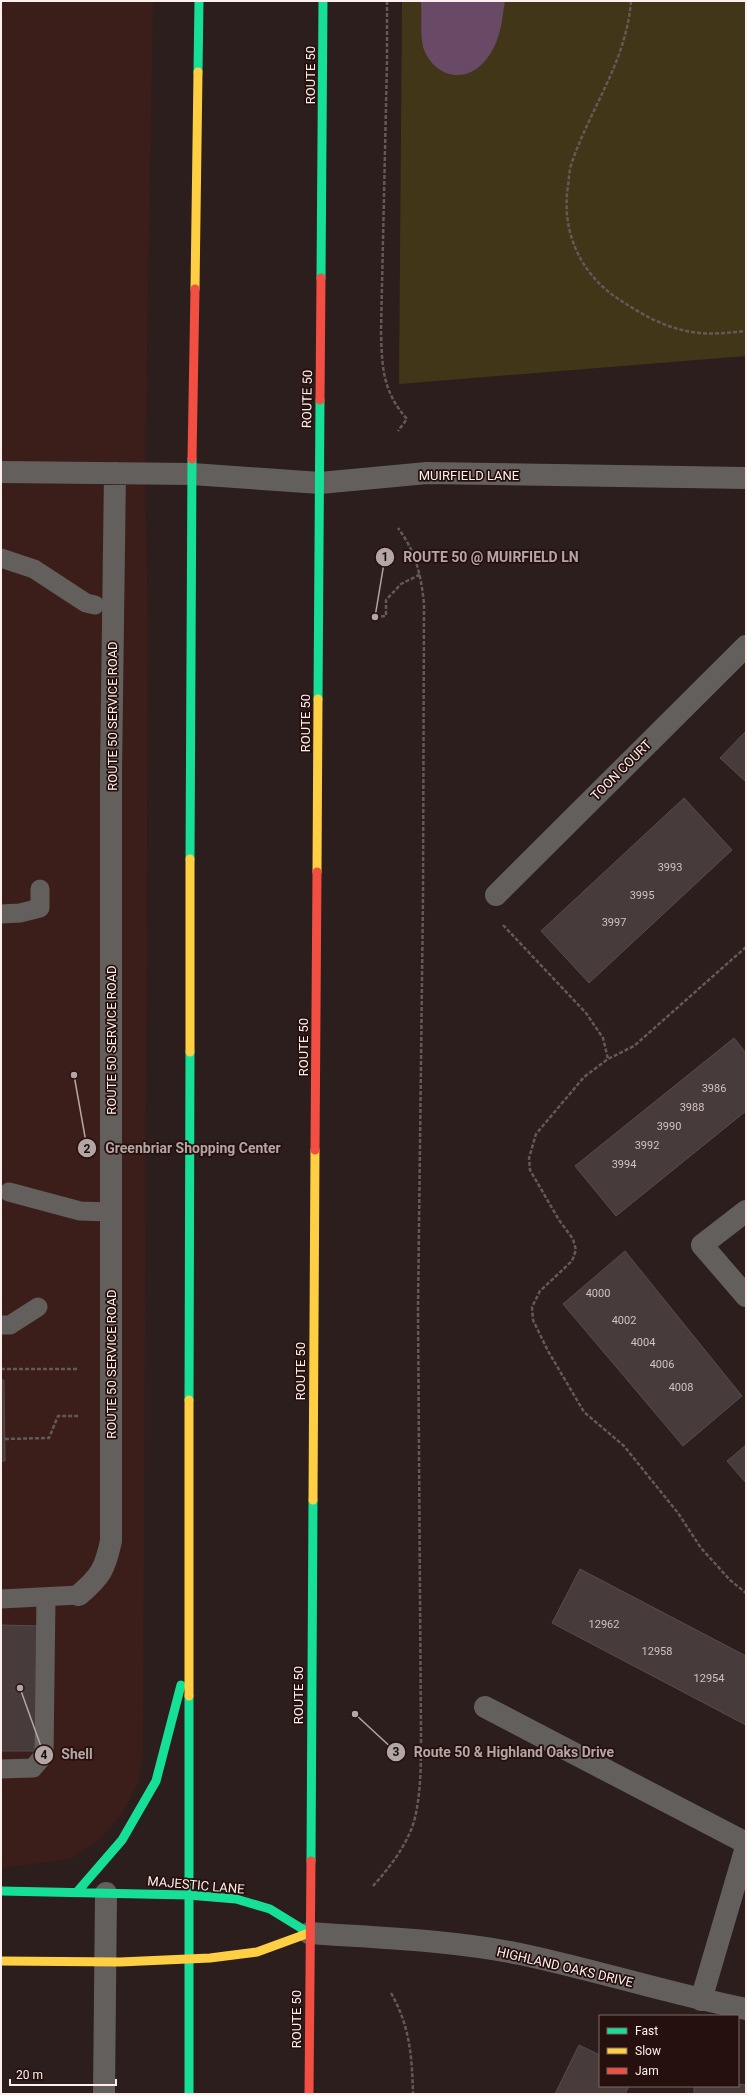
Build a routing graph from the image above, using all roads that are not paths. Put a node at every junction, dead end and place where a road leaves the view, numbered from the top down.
1 (199, 1) edge
2 (323, 1) edge
3 (1, 472) edge
4 (115, 474) junction
5 (192, 474) junction
6 (746, 478) edge
7 (320, 483) junction
8 (1, 558) edge
9 (95, 605) dead end
10 (746, 646) edge
11 (40, 889) dead end
12 (496, 895) dead end
13 (1, 914) edge
14 (9, 1192) dead end
15 (746, 1211) edge
16 (111, 1212) junction
17 (746, 1296) edge
18 (38, 1307) dead end
19 (1, 1325) edge
20 (79, 1595) joint
21 (46, 1598) junction
22 (1, 1599) edge
23 (189, 1655) junction
24 (485, 1707) dead end
25 (1, 1769) edge
26 (746, 1843) edge
27 (746, 1846) edge
28 (1, 1891) edge
29 (77, 1892) junction
30 (106, 1893) junction
31 (188, 1895) junction
32 (309, 1933) junction
33 (189, 1958) junction
34 (1, 1961) edge
35 (105, 1962) junction
36 (701, 2000) junction
37 (746, 2009) edge
38 (104, 2094) edge
39 (189, 2094) edge
40 (309, 2094) edge

1 - 5 main road
2 - 7 main road, ROUTE 50
3 - 4 street, MUIRFIELD LANE
4 - 5 street, MUIRFIELD LANE
4 - 16 street, ROUTE 50 SERVICE ROAD
5 - 7 street, MUIRFIELD LANE
5 - 23 main road
6 - 7 street, MUIRFIELD LANE
7 - 32 main road, ROUTE 50
8 - 9 lane
10 - 12 street, TOON COURT
11 - 13 lane
14 - 16 lane
15 - 17 street
16 - 20 street, ROUTE 50 SERVICE ROAD
18 - 19 lane
20 - 21 lane
21 - 22 lane
21 - 25 lane
23 - 29 main road
23 - 31 main road
24 - 26 street
27 - 36 street
28 - 29 main road, MAJESTIC LANE
29 - 30 main road, MAJESTIC LANE
30 - 31 main road, MAJESTIC LANE
30 - 35 street
31 - 32 main road, MAJESTIC LANE
31 - 33 main road
32 - 33 main road
32 - 36 street, HIGHLAND OAKS DRIVE
32 - 40 main road, ROUTE 50
33 - 35 main road
33 - 39 main road
34 - 35 main road
35 - 38 street
36 - 37 street, HIGHLAND OAKS DRIVE

